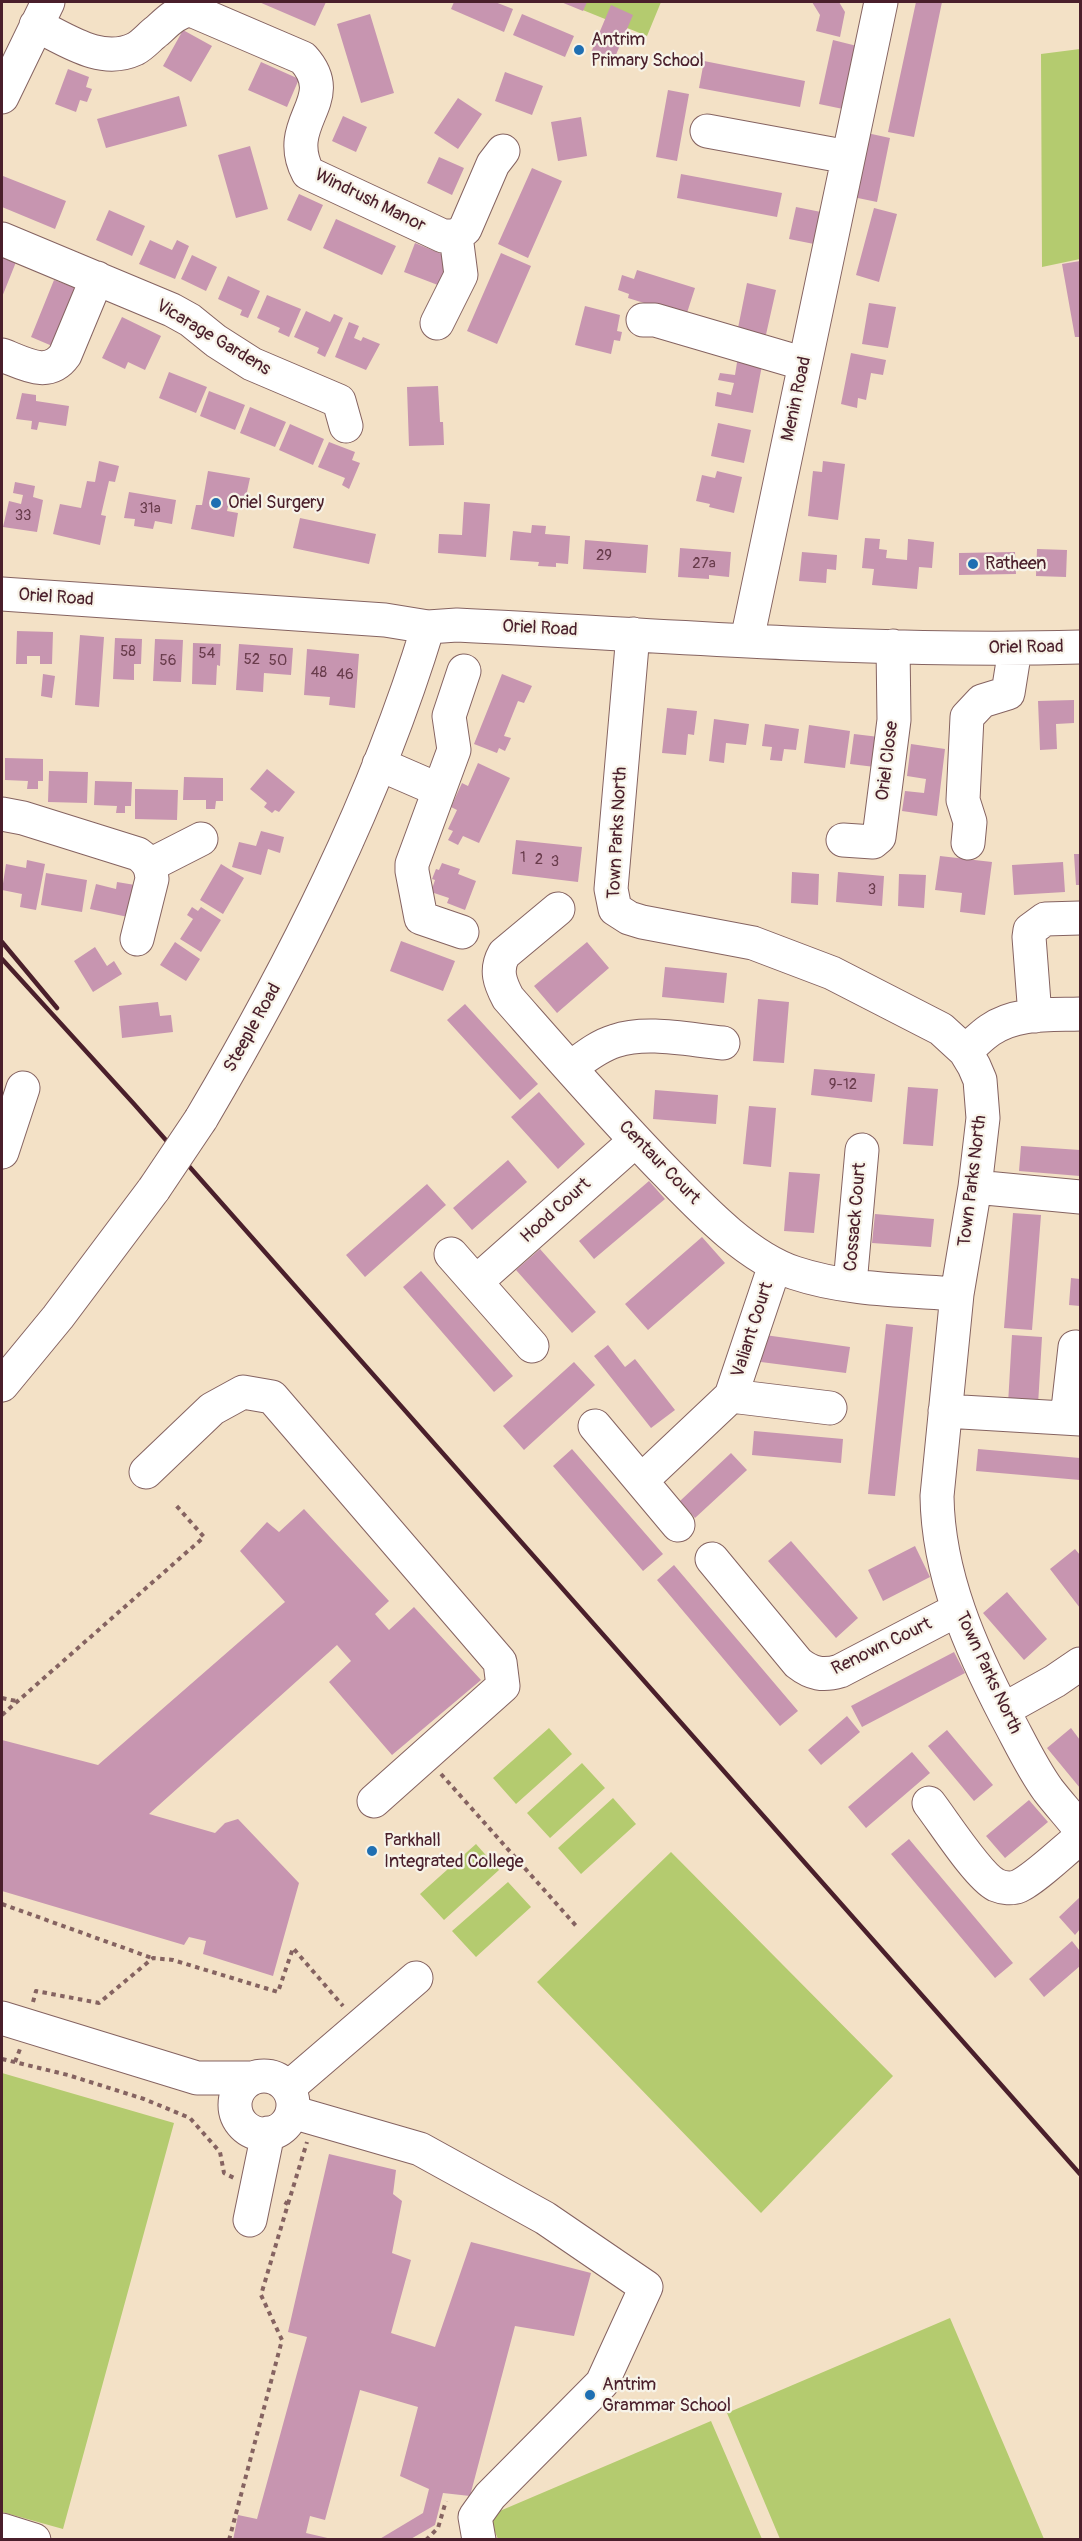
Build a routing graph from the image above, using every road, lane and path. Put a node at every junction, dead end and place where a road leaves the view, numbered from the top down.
1 (880, 2) edge
2 (42, 13) edge
3 (2, 97) edge
4 (706, 131) dead end
5 (503, 151) dead end
6 (848, 157) junction
7 (456, 236) junction
8 (2, 239) edge
9 (97, 278) junction
10 (643, 320) dead end
11 (437, 323) dead end
12 (2, 355) edge
13 (805, 364) junction
14 (346, 426) dead end
15 (2, 594) edge
16 (428, 627) junction
17 (633, 634) junction
18 (747, 640) junction
19 (893, 646) junction
20 (1080, 647) edge
21 (1015, 649) junction
22 (464, 671) dead end
23 (379, 764) junction
24 (439, 790) junction
25 (2, 814) edge
26 (201, 839) dead end
27 (843, 840) dead end
28 (968, 843) dead end
29 (150, 865) junction
30 (558, 909) dead end
31 (1080, 918) edge
32 (462, 932) dead end
33 (137, 939) dead end
34 (1080, 1014) edge
35 (1035, 1016) junction
36 (723, 1043) dead end
37 (965, 1052) junction
38 (570, 1068) junction
39 (23, 1088) dead end
40 (635, 1140) junction
41 (862, 1150) dead end
42 (2, 1152) edge
43 (975, 1187) junction
44 (1080, 1197) edge
45 (451, 1254) dead end
46 (775, 1265) junction
47 (476, 1282) junction
48 (850, 1284) junction
49 (957, 1294) junction
50 (532, 1346) dead end
51 (1075, 1347) dead end
52 (2, 1385) edge
53 (731, 1396) junction
54 (830, 1408) dead end
55 (945, 1411) junction
56 (1074, 1418) edge
57 (596, 1426) dead end
58 (146, 1472) dead end
59 (642, 1480) junction
60 (174, 1503) dead end
61 (678, 1525) dead end
62 (712, 1559) dead end
63 (957, 1610) junction
64 (1077, 1672) edge
65 (2, 1698) edge
66 (16, 1701) junction
67 (1003, 1710) junction
68 (2, 1715) edge
69 (424, 1756) junction
70 (374, 1801) dead end
71 (929, 1803) dead end
72 (1080, 1829) edge
73 (1080, 1838) edge
74 (2, 1904) edge
75 (578, 1928) dead end
76 (153, 1958) junction
77 (416, 1978) dead end
78 (347, 2010) dead end
79 (10, 2027) edge
80 (2, 2059) edge
81 (243, 2089) junction
82 (291, 2113) junction
83 (257, 2189) junction
84 (288, 2204) junction
85 (250, 2220) dead end
86 (446, 2501) dead end
87 (2, 2530) edge
88 (34, 2540) edge
89 (229, 2540) edge
90 (426, 2540) edge
91 (478, 2540) edge

1 - 6 street, Menin Road
2 - 3 street
2 - 7 street, Windrush Manor
4 - 6 street
5 - 7 street
6 - 13 street, Menin Road
7 - 11 street
8 - 9 street, Vicarage Gardens
9 - 12 street
9 - 14 street, Vicarage Gardens
10 - 13 street
13 - 18 street, Menin Road
15 - 16 street, Oriel Road
16 - 17 street, Oriel Road
16 - 23 street, Steeple Road
17 - 18 street, Oriel Road
17 - 37 street, Town Parks North
18 - 19 street, Oriel Road
19 - 21 street, Oriel Road
19 - 27 street, Oriel Close
20 - 21 street, Oriel Road
21 - 28 street
22 - 24 street
23 - 24 street
23 - 52 street, Steeple Road, bridge
24 - 32 street
25 - 29 street
26 - 29 street
29 - 33 street
30 - 38 street, Centaur Court
31 - 35 street
34 - 35 street
35 - 37 street
36 - 38 street
37 - 43 street, Town Parks North
38 - 40 street, Centaur Court
39 - 42 street
40 - 46 street, Centaur Court
40 - 47 street, Hood Court
41 - 48 street, Cossack Court
43 - 44 street
43 - 49 street, Town Parks North
45 - 47 street
46 - 48 street, Centaur Court
46 - 53 street, Valiant Court
47 - 50 street
48 - 49 street, Centaur Court
49 - 55 street, Town Parks North
51 - 56 street
53 - 54 street, Valiant Court
53 - 59 street, Valiant Court
55 - 56 street
55 - 63 street, Town Parks North
57 - 59 street
58 - 69 street
59 - 61 street
60 - 66 path
62 - 63 street, Renown Court
63 - 67 street, Town Parks North
64 - 67 street
65 - 66 path
66 - 68 path
67 - 72 street, Town Parks North
69 - 70 street
69 - 75 path
71 - 73 street
74 - 76 path
76 - 78 path
76 - 79 path
77 - 82 street
79 - 81 street
80 - 83 path
81 - 82 street
81 - 82 street
82 - 83 street
82 - 84 path
82 - 91 street
83 - 84 path
83 - 85 street
84 - 89 path
86 - 90 path
87 - 88 street

